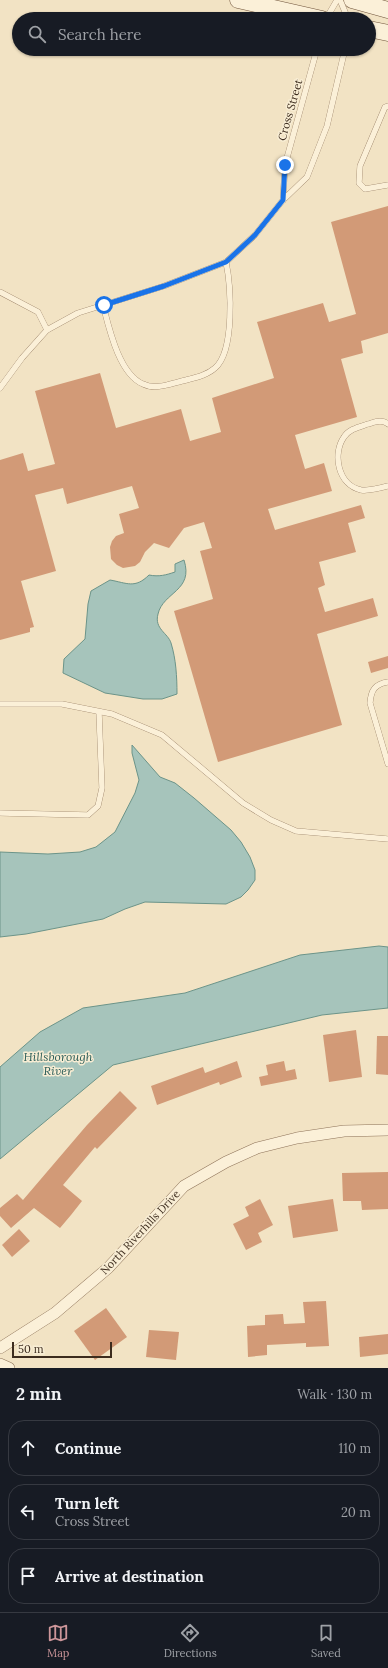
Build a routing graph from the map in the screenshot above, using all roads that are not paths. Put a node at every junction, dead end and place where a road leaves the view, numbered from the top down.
1 (238, 0) edge
2 (338, 0) edge
3 (352, 0) edge
4 (388, 10) edge
5 (291, 12) edge
6 (330, 12) edge
7 (344, 12) edge
8 (376, 30) edge
9 (388, 33) edge
10 (315, 56) edge
11 (343, 56) edge
12 (388, 106) edge
13 (388, 185) edge
14 (283, 200) junction
15 (226, 262) junction
16 (0, 292) edge
17 (104, 305) junction
18 (47, 330) junction
19 (0, 388) edge
20 (388, 424) edge
21 (388, 486) edge
22 (388, 682) edge
23 (0, 704) edge
24 (99, 712) junction
25 (388, 764) edge
26 (0, 814) edge
27 (388, 839) edge
28 (388, 1130) edge
29 (0, 1348) edge
30 (0, 1364) edge
31 (9, 1368) edge

1 - 5 street
2 - 6 lane
2 - 7 lane
3 - 4 street
8 - 9 street
10 - 14 lane, Cross Street
11 - 14 lane
12 - 13 lane
14 - 15 lane
15 - 17 lane
15 - 17 lane
16 - 18 lane
17 - 18 lane
18 - 19 lane
20 - 21 lane
22 - 25 lane
23 - 24 lane
24 - 26 lane
24 - 27 lane
28 - 29 street, North Riverhills Drive
30 - 31 street

